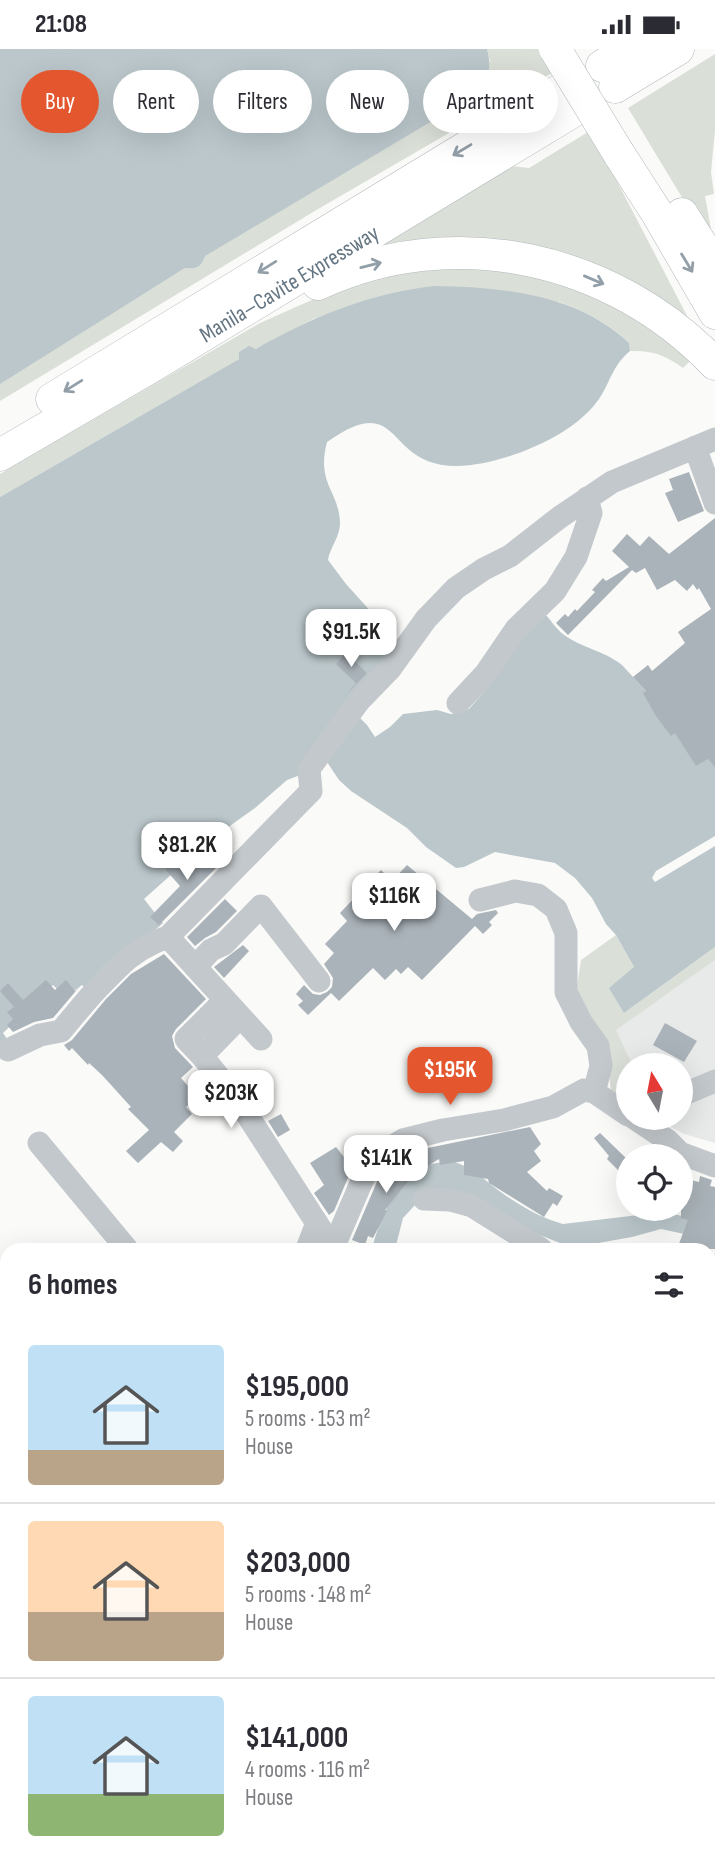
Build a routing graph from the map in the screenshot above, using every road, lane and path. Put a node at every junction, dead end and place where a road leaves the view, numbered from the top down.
1 (555, 49) edge
2 (631, 49) edge
3 (678, 49) edge
4 (599, 68) edge
5 (628, 148) junction
6 (715, 266) edge
7 (715, 313) edge
8 (715, 364) edge
9 (154, 365) junction
10 (0, 432) edge
11 (705, 443) edge
12 (0, 455) edge
13 (587, 498) junction
14 (715, 503) edge
15 (458, 703) dead end
16 (480, 900) dead end
17 (167, 937) junction
18 (195, 967) junction
19 (319, 981) dead end
20 (233, 1008) junction
21 (261, 1038) dead end
22 (8, 1050) dead end
23 (715, 1081) edge
24 (693, 1090) edge
25 (594, 1092) junction
26 (616, 1107) edge
27 (654, 1131) edge
28 (39, 1143) dead end
29 (715, 1166) edge
30 (424, 1199) dead end
31 (317, 1223) junction
32 (122, 1243) edge
33 (309, 1243) edge
34 (330, 1243) edge
35 (335, 1243) edge
36 (531, 1243) edge

1 - 5 highway, bridge
2 - 4 highway
3 - 4 highway
4 - 5 highway
5 - 6 highway
5 -> 7 highway
9 -> 8 highway
9 -> 10 highway, Manila–Cavite Expressway
9 - 12 highway, Manila–Cavite Expressway
11 - 13 street
11 - 14 street
13 - 15 street
13 - 17 street
16 - 25 street
17 - 18 street
17 - 22 street
18 - 19 street
18 - 20 street
20 - 21 street
20 - 31 street
23 - 24 street
25 - 26 street
25 - 35 street
27 - 29 street
28 - 32 street
30 - 36 street
31 - 33 street
31 - 34 street

